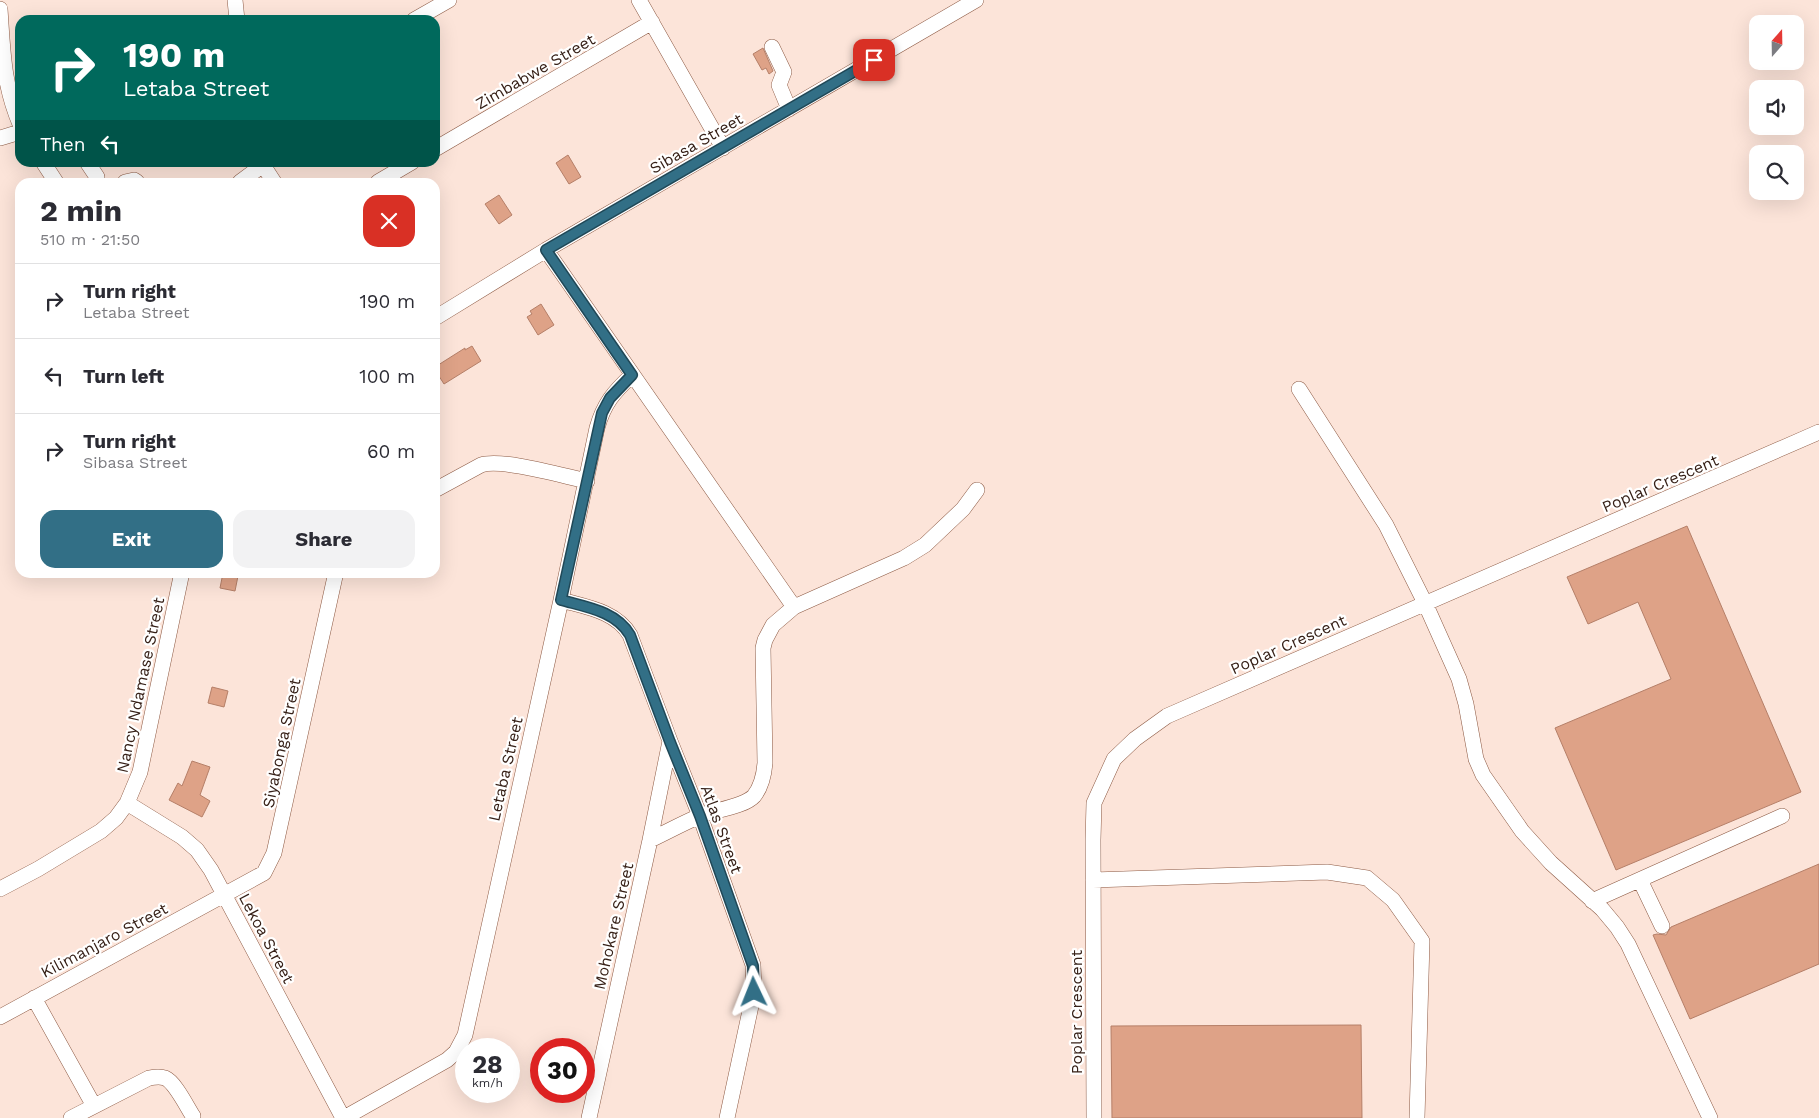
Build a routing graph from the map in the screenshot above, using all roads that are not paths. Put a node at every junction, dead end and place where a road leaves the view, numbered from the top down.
1 (235, 0) edge
2 (449, 0) edge
3 (639, 0) edge
4 (976, 0) edge
5 (0, 9) edge
6 (236, 15) edge
7 (423, 15) edge
8 (652, 22) junction
9 (772, 47) dead end
10 (789, 109) junction
11 (15, 112) edge
12 (15, 134) edge
13 (0, 138) edge
14 (440, 146) edge
15 (723, 148) junction
16 (46, 167) edge
17 (91, 167) edge
18 (258, 167) edge
19 (264, 167) edge
20 (404, 167) edge
21 (97, 176) dead end
22 (53, 178) edge
23 (245, 178) edge
24 (271, 178) edge
25 (385, 178) edge
26 (546, 250) junction
27 (440, 315) edge
28 (632, 375) junction
29 (1299, 389) dead end
30 (1819, 432) edge
31 (587, 481) junction
32 (440, 487) edge
33 (977, 490) dead end
34 (181, 578) edge
35 (335, 578) edge
36 (561, 600) junction
37 (1425, 603) junction
38 (794, 607) junction
39 (670, 742) junction
40 (127, 804) junction
41 (700, 816) junction
42 (1782, 816) dead end
43 (650, 840) junction
44 (1093, 880) junction
45 (1640, 880) junction
46 (0, 889) edge
47 (224, 895) junction
48 (1592, 901) junction
49 (1662, 926) dead end
50 (34, 998) junction
51 (0, 1017) edge
52 (94, 1106) junction
53 (193, 1116) dead end
54 (71, 1118) edge
55 (343, 1118) edge
56 (589, 1118) edge
57 (727, 1118) edge
58 (1094, 1118) edge
59 (1417, 1118) edge
60 (1710, 1118) edge

1 - 6 street
2 - 7 street
3 - 8 street
4 - 10 street, Sibasa Street
5 - 11 street
8 - 14 street, Zimbabwe Street
8 - 15 street
9 - 10 street
10 - 15 street, Sibasa Street
12 - 13 street
15 - 26 street, Sibasa Street
16 - 22 street
17 - 21 street
18 - 23 street
19 - 24 street
20 - 25 street
26 - 27 street, Sibasa Street
26 - 28 street
28 - 31 street, Letaba Street
28 - 38 street
29 - 37 street
30 - 37 street, Poplar Crescent
31 - 32 street
31 - 36 street, Letaba Street
33 - 38 street
34 - 40 street, Nancy Ndamase Street
35 - 47 street, Siyabonga Street
36 - 39 street, Atlas Street
36 - 55 street, Letaba Street
37 - 44 street, Poplar Crescent
37 - 48 street
38 - 41 street
39 - 41 street, Atlas Street
39 - 43 street, Mohokare Street
40 - 46 street, Nancy Ndamase Street
40 - 47 street, Lekoa Street
41 - 43 street
41 - 57 street, Atlas Street
42 - 45 street
43 - 56 street, Mohokare Street
44 - 58 street, Poplar Crescent
44 - 59 street
45 - 48 street
45 - 49 street
47 - 50 street, Kilimanjaro Street
47 - 55 street, Lekoa Street
48 - 60 street
50 - 51 street, Kilimanjaro Street
50 - 52 street
52 - 53 street
52 - 54 street

